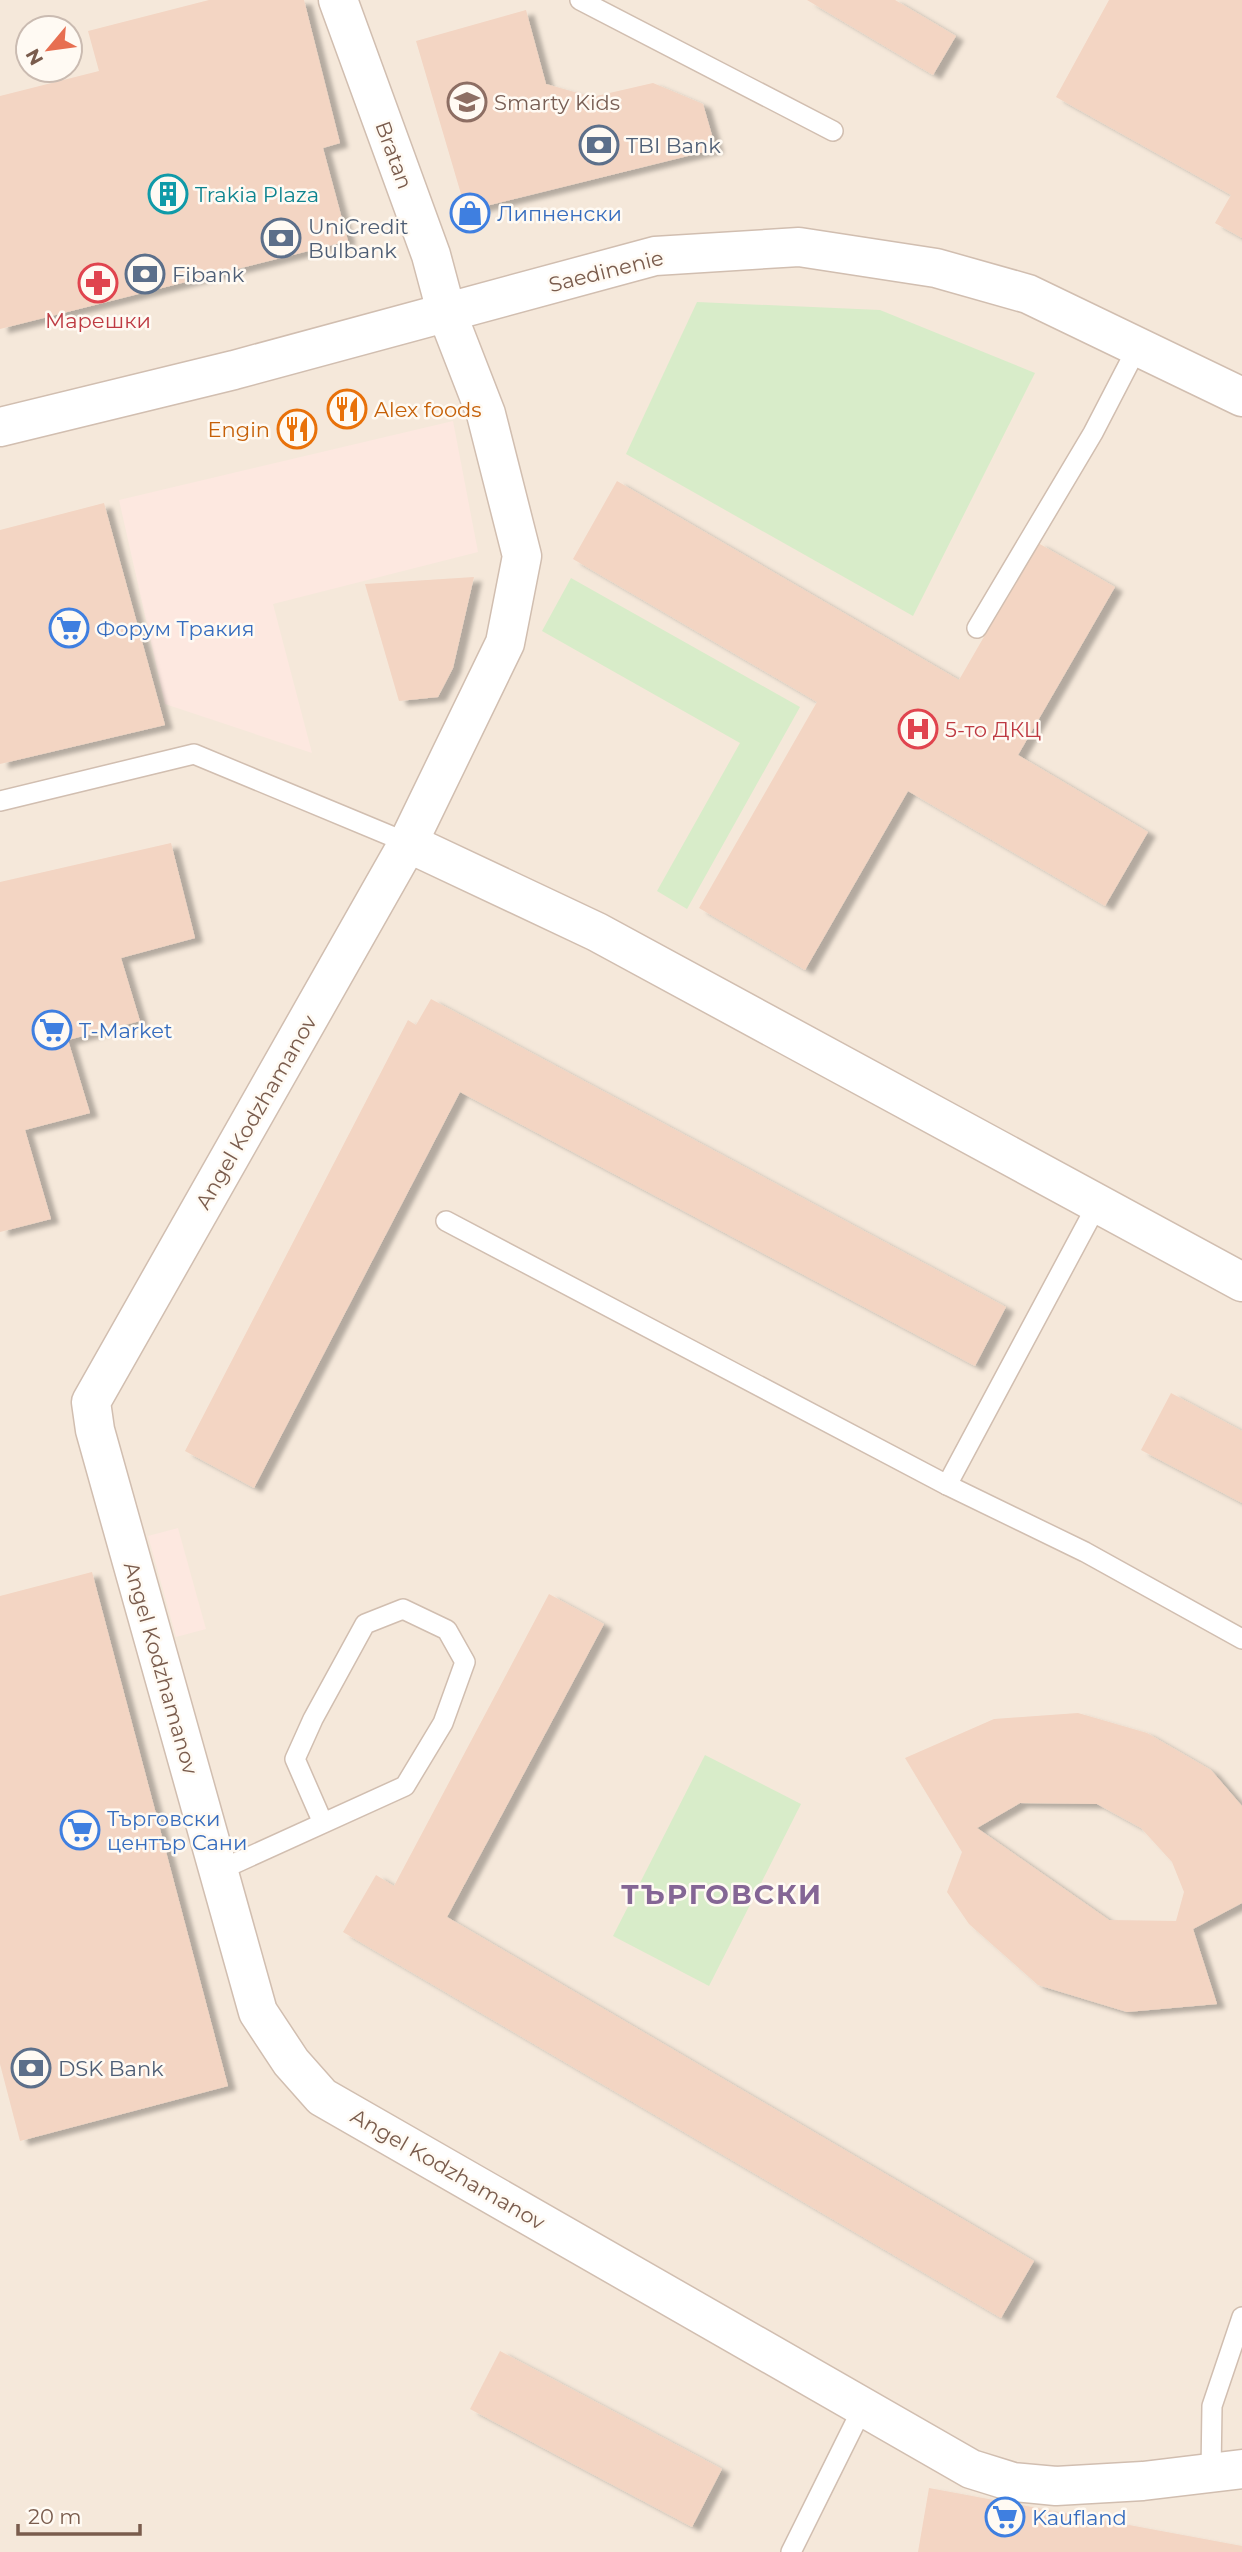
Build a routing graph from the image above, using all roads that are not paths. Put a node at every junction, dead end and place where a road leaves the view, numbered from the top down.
1 (338, 0) edge
2 (580, 0) edge
3 (833, 131) dead end
4 (446, 311) junction
5 (1137, 348) junction
6 (1242, 397) edge
7 (0, 427) edge
8 (977, 628) dead end
9 (0, 801) edge
10 (408, 843) junction
11 (1098, 1203) junction
12 (446, 1221) dead end
13 (1242, 1282) edge
14 (947, 1485) junction
15 (1242, 1639) edge
16 (323, 1823) junction
17 (218, 1871) junction
18 (1242, 2317) edge
19 (863, 2407) junction
20 (1226, 2470) edge
21 (792, 2552) edge

1 - 4 street, Bratan
2 - 3 lane
4 - 5 street, Saedinenie
4 - 7 street, Saedinenie
4 - 10 street, Angel Kodzhamanov
5 - 6 street, Saedinenie
5 - 8 lane
9 - 10 lane
10 - 11 street
10 - 17 street, Angel Kodzhamanov
11 - 13 street
11 - 14 lane
12 - 14 lane
14 - 15 lane
16 - 16 lane
16 - 17 lane
17 - 19 street, Angel Kodzhamanov
18 - 20 lane
19 - 20 street, Angel Kodzhamanov
19 - 21 lane

